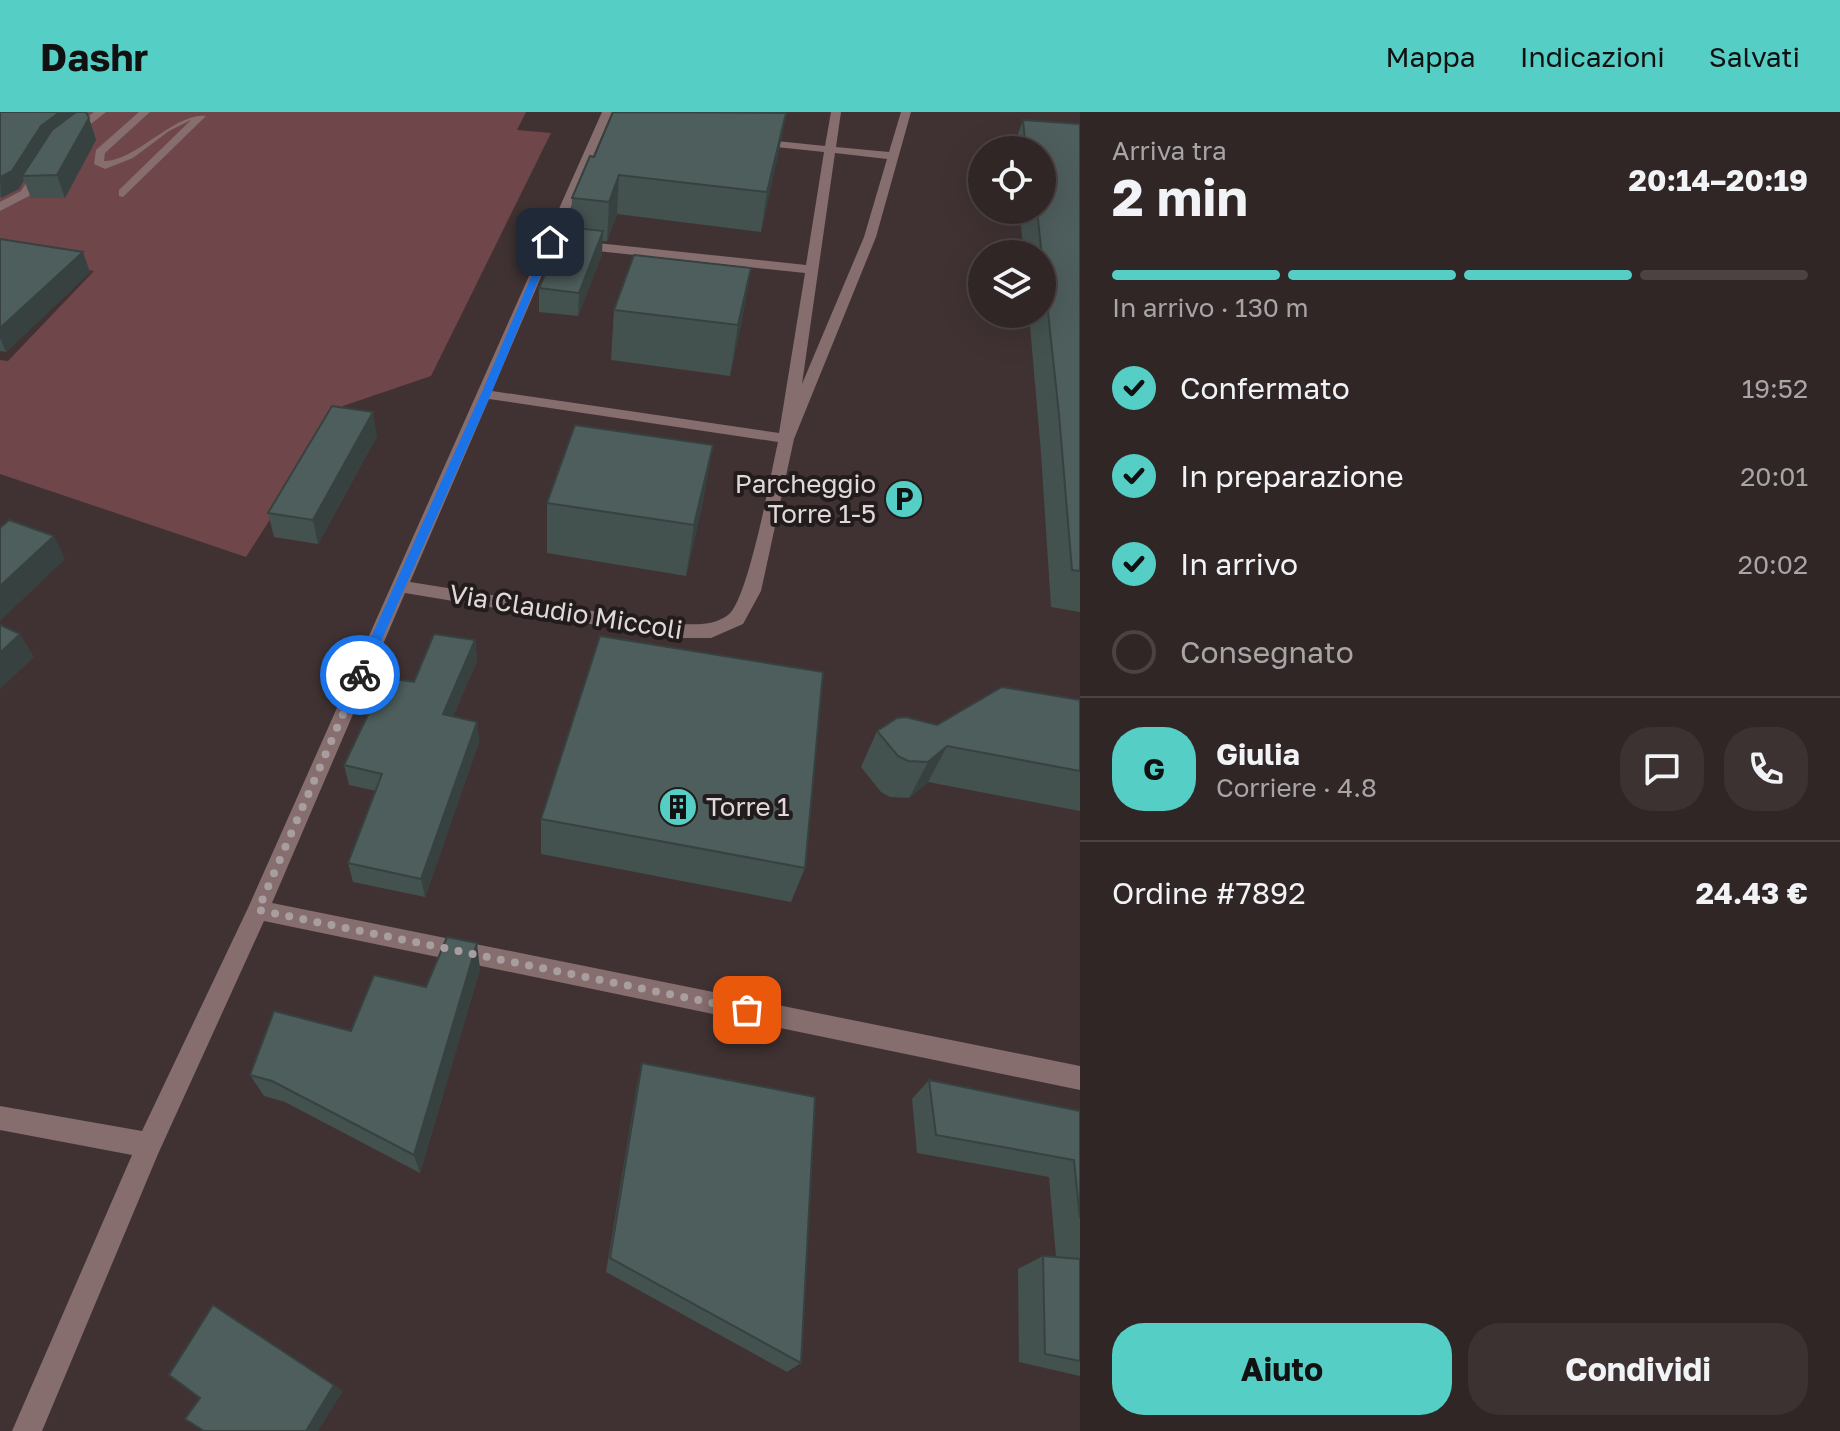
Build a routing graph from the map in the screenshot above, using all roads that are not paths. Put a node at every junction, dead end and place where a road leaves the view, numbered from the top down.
1 (101, 112) edge
2 (145, 112) edge
3 (836, 112) edge
4 (906, 112) edge
5 (608, 123) edge
6 (738, 141) edge
7 (830, 150) junction
8 (894, 156) junction
9 (123, 193) dead end
10 (0, 207) edge
11 (550, 242) junction
12 (812, 270) junction
13 (486, 394) junction
14 (786, 439) junction
15 (398, 586) junction
16 (258, 910) junction
17 (1080, 1078) edge
18 (0, 1118) edge
19 (149, 1145) junction
20 (27, 1431) edge

1 - 10 street
2 - 9 street
3 - 7 street, Via Claudio Miccoli
4 - 8 street, Via Claudio Miccoli
5 - 11 street
6 - 7 street
7 - 8 street
7 - 12 street, Via Claudio Miccoli
8 - 14 street, Via Claudio Miccoli
11 - 12 street
11 - 13 street
12 - 14 street, Via Claudio Miccoli
13 - 14 street
13 - 15 street
14 - 15 street, Via Claudio Miccoli
15 - 16 street
16 - 17 street
16 - 19 street
18 - 19 street
19 - 20 street

